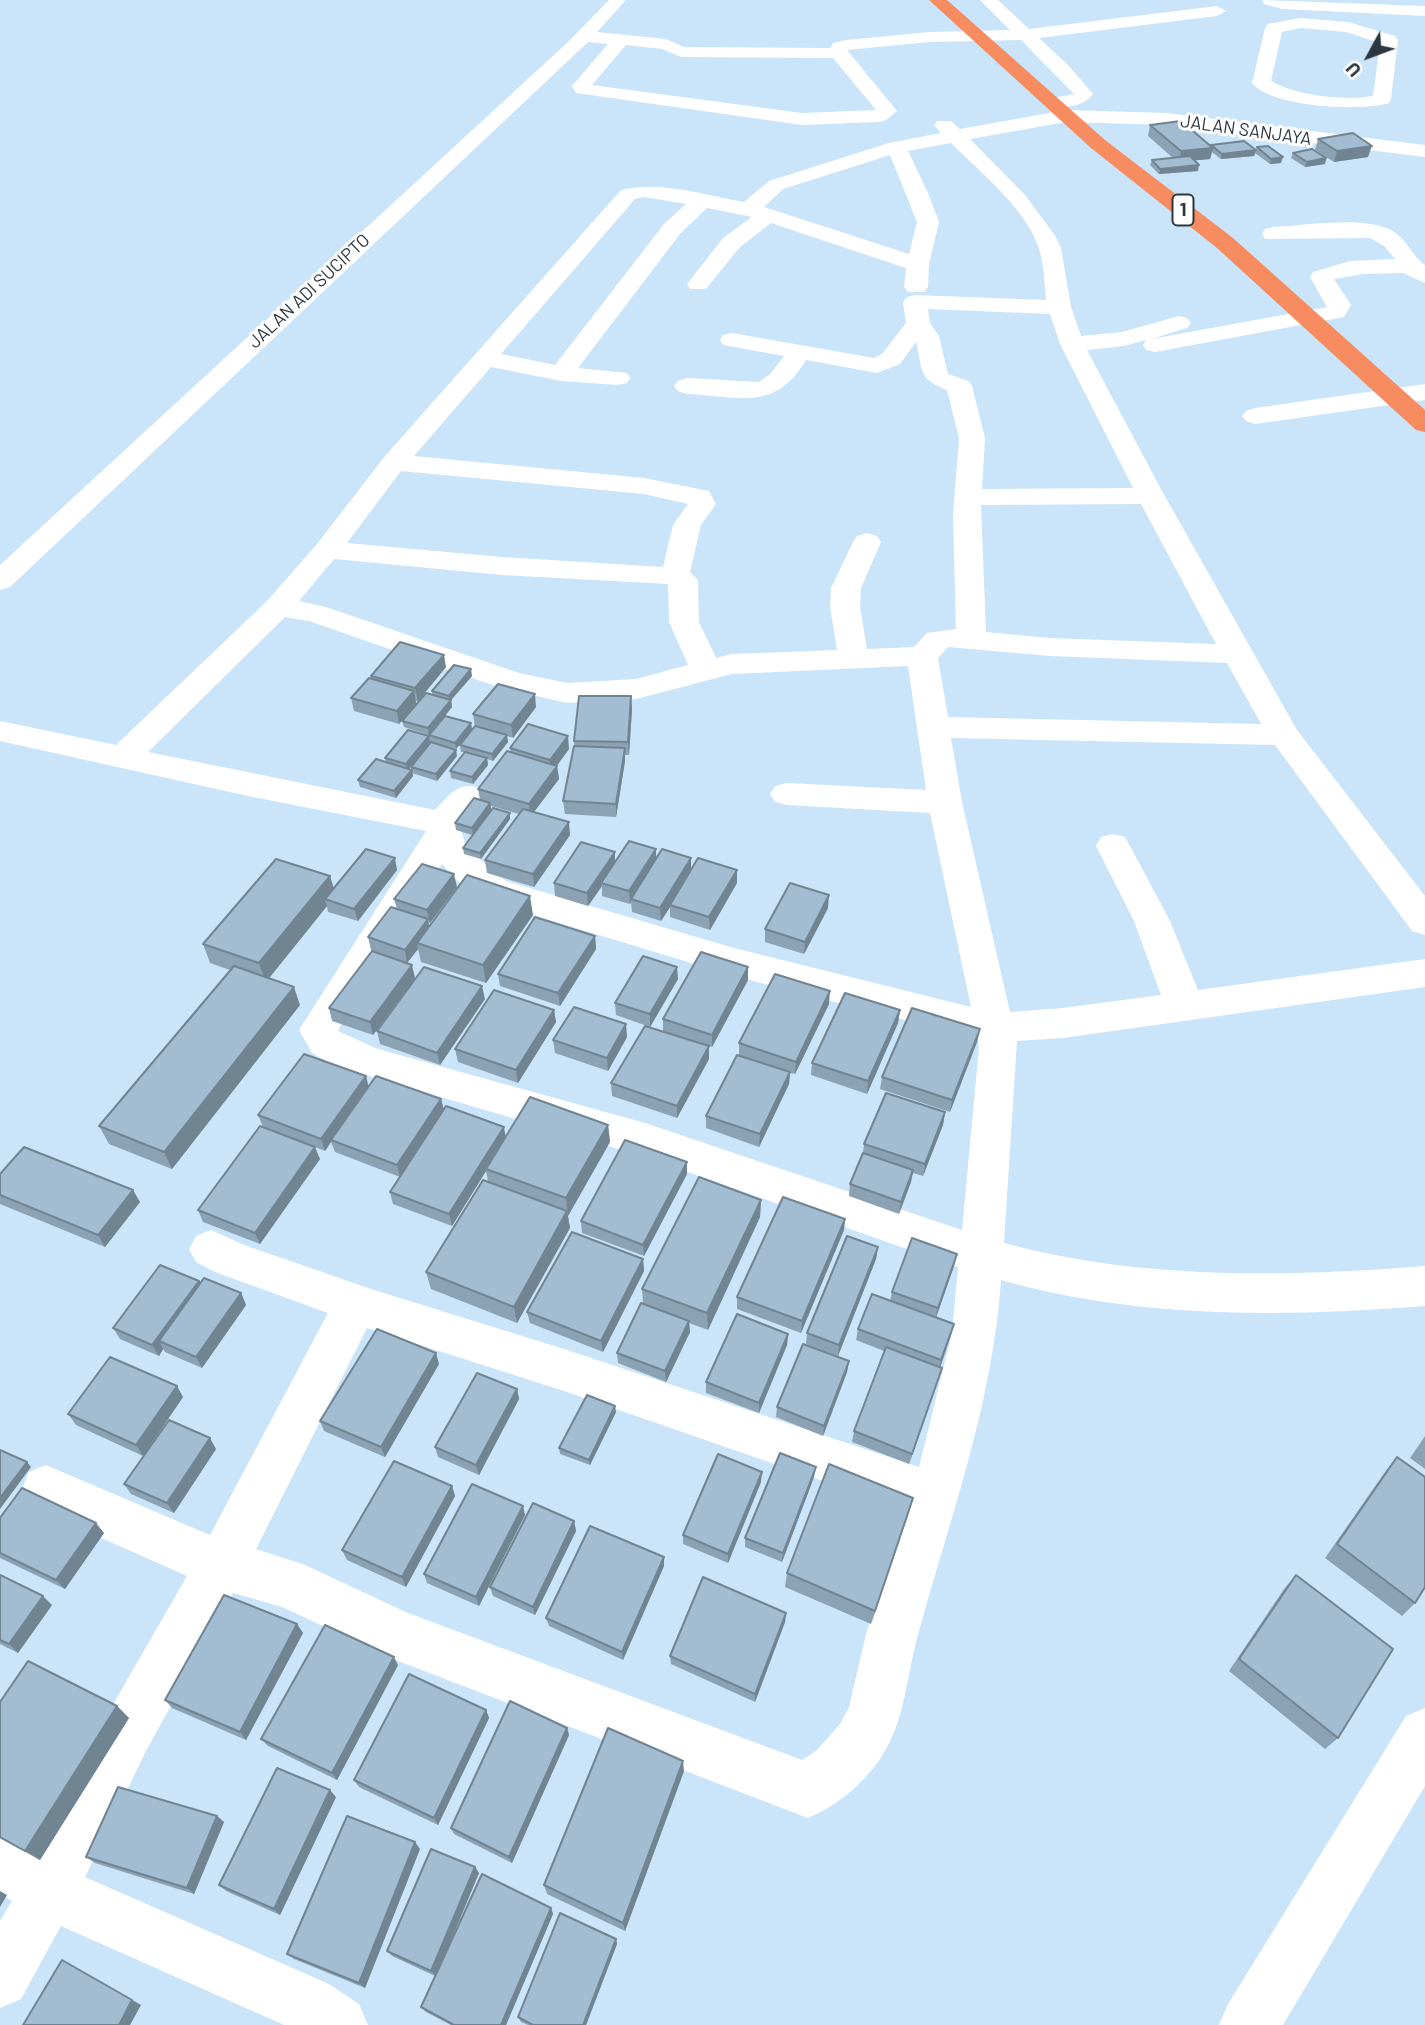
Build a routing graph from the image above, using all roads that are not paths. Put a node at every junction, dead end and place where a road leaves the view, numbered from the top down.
1 (618, 0) edge
2 (937, 0) edge
3 (988, 0) edge
4 (1270, 0) edge
5 (1217, 11) dead end
6 (1425, 11) edge
7 (1023, 35) junction
8 (584, 36) junction
9 (975, 37) junction
10 (616, 46) junction
11 (838, 53) junction
12 (1267, 88) junction
13 (1325, 100) junction
14 (1059, 107) junction
15 (1266, 120) junction
16 (949, 130) junction
17 (896, 147) junction
18 (1425, 151) edge
19 (704, 199) junction
20 (758, 212) junction
21 (1273, 234) dead end
22 (918, 264) junction
23 (1419, 272) edge
24 (698, 284) dead end
25 (1059, 307) junction
26 (1301, 312) junction
27 (917, 313) junction
28 (733, 340) dead end
29 (1072, 344) junction
30 (1155, 345) dead end
31 (799, 351) junction
32 (485, 358) junction
33 (561, 374) junction
34 (618, 378) dead end
35 (687, 386) dead end
36 (1425, 391) edge
37 (1394, 395) junction
38 (1255, 416) dead end
39 (1425, 424) edge
40 (394, 462) junction
41 (970, 496) junction
42 (1151, 496) junction
43 (867, 542) dead end
44 (327, 550) junction
45 (675, 576) junction
46 (0, 581) edge
47 (278, 607) junction
48 (971, 639) junction
49 (1237, 654) junction
50 (922, 656) junction
51 (853, 657) junction
52 (706, 670) junction
53 (935, 727) junction
54 (0, 731) edge
55 (1284, 735) junction
56 (123, 758) junction
57 (788, 794) dead end
58 (469, 796) dead end
59 (945, 802) junction
60 (443, 830) junction
61 (1113, 846) dead end
62 (1425, 922) edge
63 (1425, 973) edge
64 (1184, 1004) junction
65 (994, 1028) junction
66 (211, 1249) dead end
67 (981, 1256) junction
68 (1425, 1286) edge
69 (356, 1304) junction
70 (46, 1489) dead end
71 (936, 1496) junction
72 (221, 1565) junction
73 (1425, 1735) edge
74 (24, 1876) edge
75 (0, 1978) edge
76 (338, 2025) edge
77 (1249, 2025) edge

1 - 8 street, JALAN ADI SUCIPTO
2 - 9 highway, 1
3 - 7 street
4 - 6 street
5 - 7 street
7 - 9 street
7 - 14 street
8 - 10 street
8 - 46 street, JALAN ADI SUCIPTO
9 - 11 street
9 - 14 highway, 1
10 - 11 street
10 - 11 street
12 - 13 street
12 - 13 street
12 - 15 street
13 - 15 street
14 - 15 street
14 - 16 street
14 - 18 street, JALAN SANJAYA
14 - 26 highway, 1
16 - 17 street
16 - 25 street
17 - 20 street
17 - 22 street
19 - 20 street
19 - 32 street
19 - 33 street
20 - 22 street
20 - 24 street
21 - 23 street
22 - 27 street
23 - 26 street
25 - 27 street
25 - 29 street
26 - 29 street
26 - 30 street
26 - 37 highway, 1
27 - 31 street
27 - 41 street
28 - 31 street
29 - 42 street
31 - 35 street
32 - 33 street
32 - 40 street
33 - 34 street
36 - 37 street
37 - 38 street
37 - 39 highway, 1
40 - 44 street
40 - 45 street
41 - 42 street
41 - 48 street
42 - 49 street
43 - 51 street
44 - 45 street
44 - 47 street
45 - 52 street
47 - 52 street
47 - 56 street
48 - 49 street
48 - 50 street
49 - 55 street
50 - 51 street
50 - 53 street
51 - 52 street
53 - 55 street
53 - 59 street
54 - 56 street
55 - 62 street
56 - 60 street
57 - 59 street
58 - 60 street
59 - 65 street
60 - 65 street
60 - 67 street
61 - 64 street
63 - 64 street
64 - 65 street
65 - 67 street
66 - 69 street
67 - 68 street
67 - 71 street
69 - 71 street
69 - 72 street
70 - 72 street
71 - 72 street
72 - 74 street
73 - 77 street
74 - 75 street
74 - 76 street

